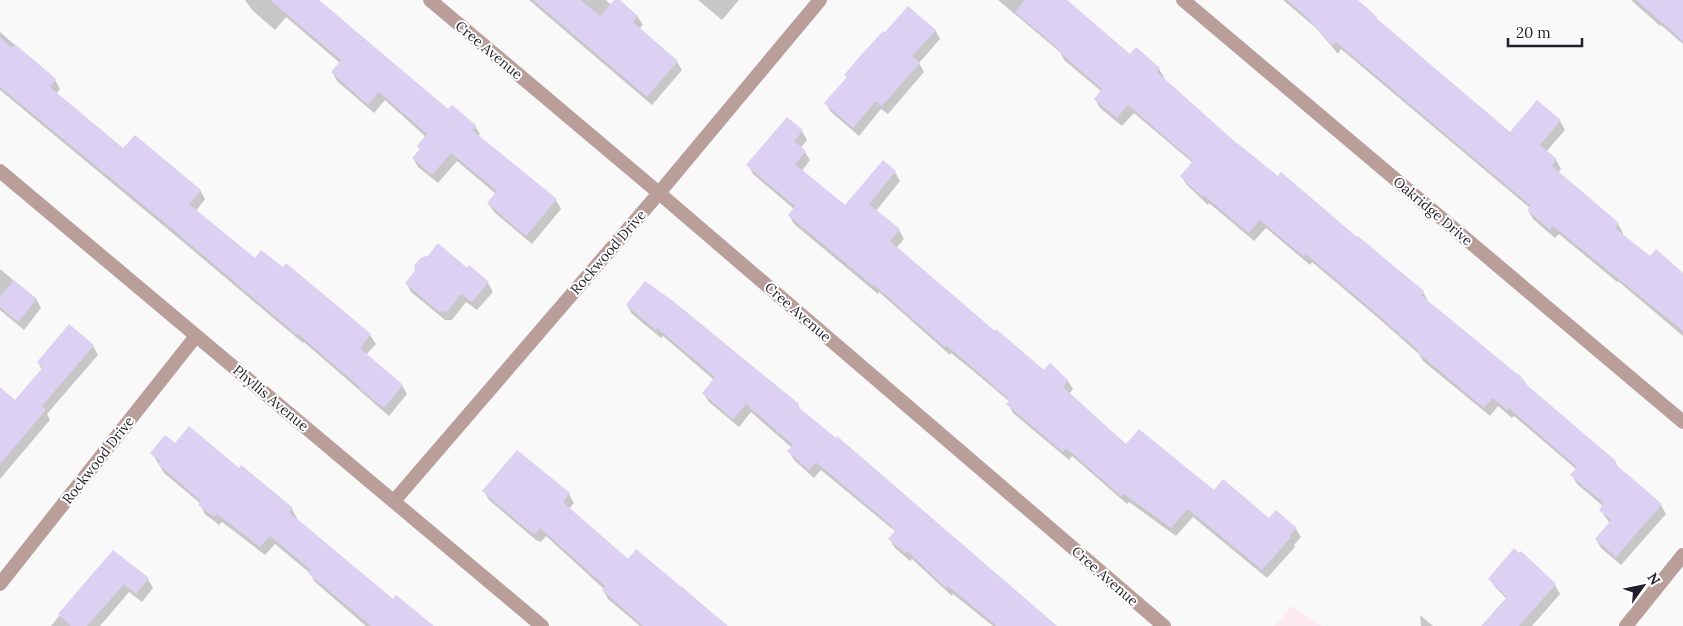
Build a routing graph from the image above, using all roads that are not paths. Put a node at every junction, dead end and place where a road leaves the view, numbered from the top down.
1 (430, 0) edge
2 (820, 0) edge
3 (1183, 0) edge
4 (0, 171) edge
5 (659, 193) junction
6 (196, 336) junction
7 (1683, 422) edge
8 (394, 501) junction
9 (1683, 555) edge
10 (0, 584) edge
11 (542, 626) edge
12 (1164, 626) edge
13 (1626, 626) edge

1 - 5 street, Cree Avenue
2 - 5 street, Rockwood Drive
3 - 7 street, Oakridge Drive
4 - 6 street, Phyllis Avenue
5 - 8 street, Rockwood Drive
5 - 12 street, Cree Avenue
6 - 8 street, Phyllis Avenue
6 - 10 street, Rockwood Drive
8 - 11 street, Phyllis Avenue
9 - 13 street

